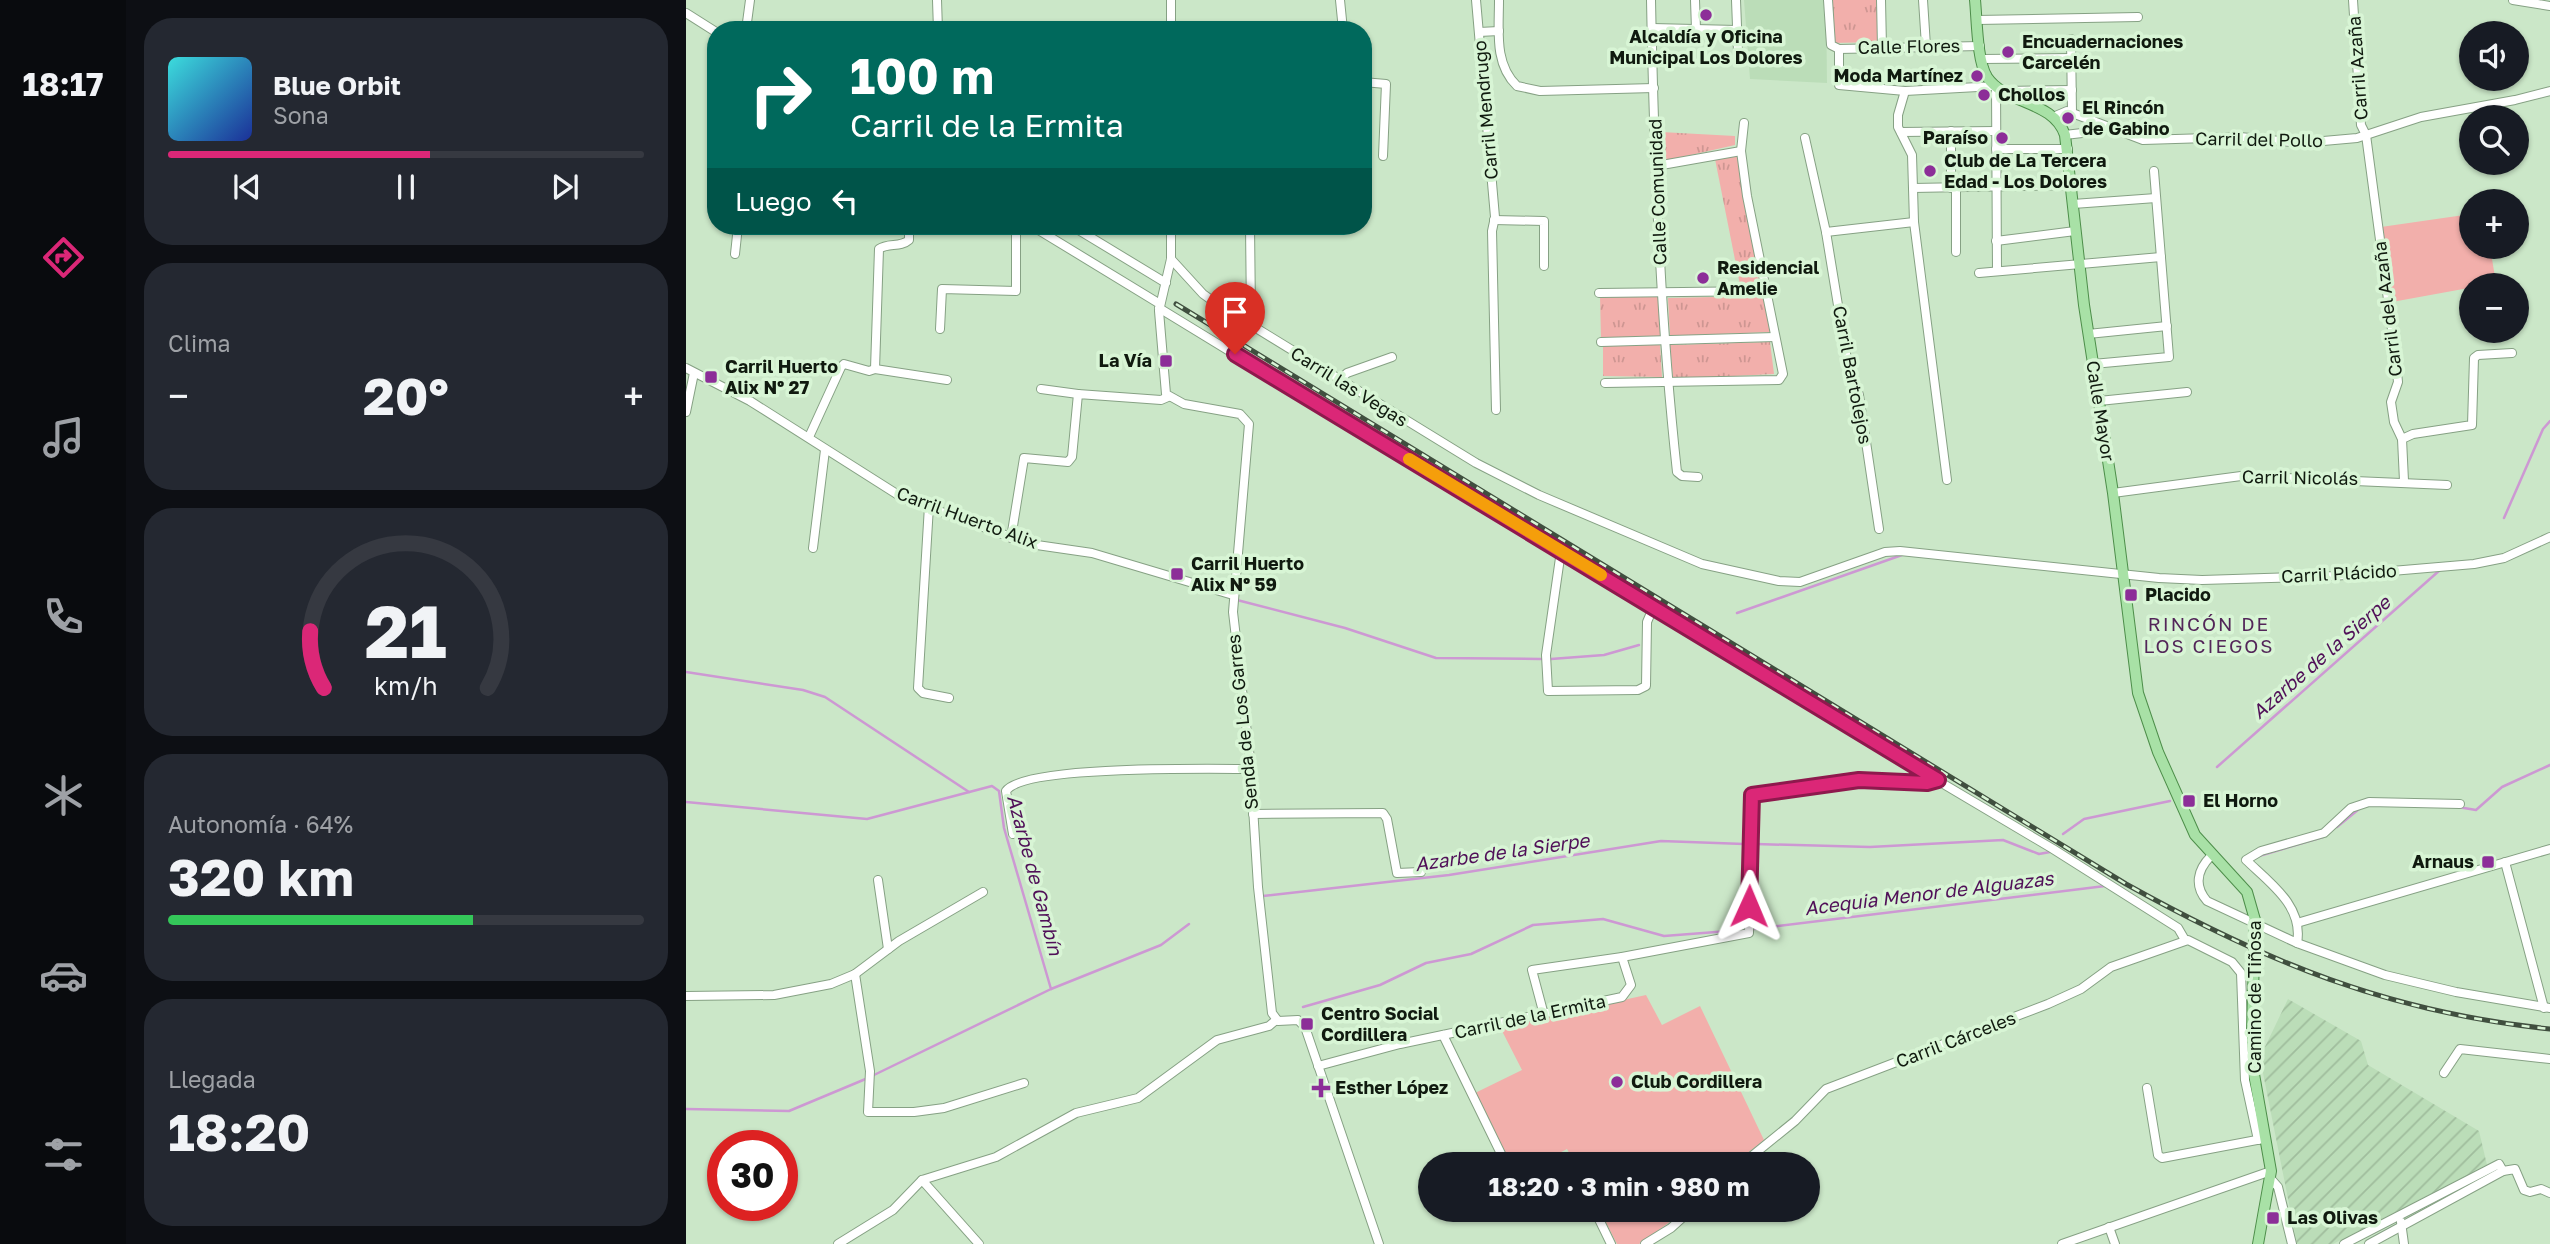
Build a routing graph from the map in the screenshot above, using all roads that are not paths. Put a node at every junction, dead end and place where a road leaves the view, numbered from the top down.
1 (750, 0) edge
2 (937, 0) edge
3 (1171, 0) edge
4 (1340, 0) edge
5 (1476, 0) edge
6 (1499, 0) edge
7 (1651, 0) edge
8 (1695, 0) edge
9 (1736, 0) edge
10 (1828, 0) edge
11 (1881, 0) edge
12 (1923, 0) edge
13 (1975, 0) edge
14 (2353, 0) edge
15 (2513, 0) edge
16 (2550, 6) edge
17 (686, 13) edge
18 (2138, 17) dead end
19 (1977, 20) junction
20 (748, 21) edge
21 (938, 21) edge
22 (1171, 21) edge
23 (1342, 21) edge
24 (707, 26) edge
25 (1652, 28) junction
26 (1696, 29) junction
27 (1737, 30) junction
28 (1479, 32) junction
29 (1499, 32) junction
30 (2071, 39) dead end
31 (1926, 46) junction
32 (1980, 46) junction
33 (1882, 47) junction
34 (1839, 49) junction
35 (1738, 52) dead end
36 (2071, 58) junction
37 (1982, 59) junction
38 (1372, 83) edge
39 (1654, 88) junction
40 (2001, 88) junction
41 (2072, 90) junction
42 (1905, 91) junction
43 (2550, 91) edge
44 (2072, 113) junction
45 (2053, 117) junction
46 (2092, 120) junction
47 (1744, 123) dead end
48 (1951, 131) junction
49 (1996, 131) junction
50 (1901, 132) junction
51 (2066, 135) junction
52 (2366, 135) junction
53 (1805, 138) dead end
54 (1996, 149) junction
55 (2068, 149) junction
56 (1741, 151) junction
57 (1383, 156) dead end
58 (1656, 166) junction
59 (2154, 171) dead end
60 (2072, 185) junction
61 (1913, 188) junction
62 (1954, 188) junction
63 (1996, 188) junction
64 (2156, 198) junction
65 (2073, 204) junction
66 (1494, 220) junction
67 (1914, 222) junction
68 (2076, 231) junction
69 (1826, 232) junction
70 (737, 235) edge
71 (909, 235) edge
72 (1016, 235) edge
73 (1046, 235) edge
74 (1087, 235) edge
75 (1171, 235) edge
76 (1250, 235) edge
77 (1996, 241) junction
78 (1956, 252) dead end
79 (735, 254) dead end
80 (2161, 257) junction
81 (1171, 260) junction
82 (2079, 262) junction
83 (1544, 266) dead end
84 (1997, 271) junction
85 (1979, 273) dead end
86 (1166, 283) junction
87 (1766, 291) junction
88 (1599, 293) dead end
89 (1662, 294) junction
90 (1159, 306) junction
91 (1247, 324) junction
92 (2166, 326) junction
93 (940, 329) dead end
94 (2088, 334) junction
95 (1775, 337) junction
96 (1665, 341) junction
97 (1601, 342) dead end
98 (2512, 353) dead end
99 (1392, 357) dead end
100 (2093, 364) junction
101 (686, 368) edge
102 (875, 369) junction
103 (694, 373) junction
104 (947, 380) dead end
105 (1339, 381) junction
106 (1605, 383) dead end
107 (1668, 384) junction
108 (1041, 388) dead end
109 (2187, 392) dead end
110 (1078, 394) junction
111 (1168, 397) junction
112 (2099, 401) junction
113 (1496, 410) dead end
114 (686, 412) edge
115 (809, 437) junction
116 (2402, 439) junction
117 (825, 450) junction
118 (1698, 477) dead end
119 (1947, 480) dead end
120 (2404, 481) junction
121 (2447, 485) dead end
122 (2113, 493) junction
123 (929, 506) junction
124 (1880, 529) dead end
125 (2550, 537) edge
126 (1011, 538) junction
127 (813, 548) dead end
128 (1561, 551) junction
129 (2123, 572) junction
130 (1233, 595) junction
131 (1653, 608) junction
132 (949, 698) dead end
133 (1251, 769) junction
134 (1938, 780) junction
135 (2460, 804) dead end
136 (1253, 814) junction
137 (1013, 834) dead end
138 (2550, 849) edge
139 (2209, 853) junction
140 (2505, 862) junction
141 (1422, 872) dead end
142 (878, 880) dead end
143 (983, 892) dead end
144 (2297, 923) junction
145 (2185, 940) junction
146 (2297, 943) junction
147 (888, 949) junction
148 (1622, 957) junction
149 (855, 974) junction
150 (686, 996) edge
151 (2547, 1008) edge
152 (1544, 1015) junction
153 (1276, 1020) junction
154 (1443, 1035) junction
155 (2550, 1059) edge
156 (1318, 1066) junction
157 (2444, 1073) dead end
158 (1024, 1083) dead end
159 (2147, 1088) dead end
160 (2262, 1139) junction
161 (1500, 1152) edge
162 (1757, 1152) edge
163 (2503, 1171) junction
164 (2271, 1175) junction
165 (922, 1180) junction
166 (2550, 1193) edge
167 (2399, 1216) junction
168 (1600, 1222) edge
169 (1678, 1222) edge
170 (2402, 1226) junction
171 (2109, 1227) junction
172 (838, 1244) edge
173 (979, 1244) edge
174 (1379, 1244) edge
175 (1611, 1244) edge
176 (1645, 1244) edge
177 (2062, 1244) edge
178 (2115, 1244) edge
179 (2258, 1244) edge
180 (2292, 1244) edge
181 (2344, 1244) edge
182 (2369, 1244) edge
183 (2404, 1244) edge

1 - 20 street
2 - 21 street
3 - 22 street
4 - 23 street
5 - 28 street, Carril Mendrugo
6 - 29 street
7 - 25 street, Calle Comunidad
8 - 26 street
9 - 27 street
10 - 34 street
11 - 33 street
12 - 31 street
13 - 19 main road
14 - 52 street, Carril Azaña
15 - 16 street
17 - 24 street
18 - 19 street
19 - 32 main road
25 - 26 street
25 - 39 street, Calle Comunidad
26 - 27 street
27 - 35 street
28 - 29 street
28 - 66 street, Carril Mendrugo
29 - 39 street
30 - 36 street
31 - 32 street, Calle Flores
31 - 33 street, Calle Flores
32 - 37 main road
33 - 34 street, Calle Flores
34 - 42 street
36 - 37 street
36 - 41 street
37 - 40 main road
38 - 57 street
39 - 58 street, Calle Comunidad
40 - 41 street
40 - 42 street
40 - 45 main road, Calle Mayor
40 - 49 street
41 - 44 street
42 - 50 street
43 - 52 street, Carril del Pollo
44 - 45 street
44 - 46 street, Carril del Pollo
45 - 51 main road, Calle Mayor
46 - 51 street
46 - 52 street, Carril del Pollo
47 - 56 street
48 - 49 street
48 - 50 street
48 - 62 street
49 - 54 street
50 - 61 street
51 - 55 main road, Calle Mayor
52 - 116 street, Carril del Azaña
53 - 69 street, Carril Bartolejos
54 - 55 street
54 - 63 street
55 - 60 main road, Calle Mayor
56 - 58 street
56 - 87 street
58 - 89 street, Calle Comunidad
59 - 64 street
60 - 63 street
60 - 65 main road, Calle Mayor
61 - 62 street
61 - 67 street
62 - 63 street
62 - 78 street
63 - 77 street
64 - 65 street
64 - 80 street
65 - 68 main road, Calle Mayor
66 - 83 street
66 - 113 street, Carril Mendrugo
67 - 69 street
67 - 119 street
68 - 77 street
68 - 82 main road, Calle Mayor
69 - 124 street, Carril Bartolejos
70 - 79 street
71 - 102 street
72 - 93 street
73 - 90 street
74 - 86 street
75 - 81 street
76 - 91 street
77 - 84 street
80 - 82 street
80 - 92 street
81 - 86 street
81 - 91 street, Carril las Vegas
82 - 84 street
82 - 94 main road, Calle Mayor
84 - 85 street
86 - 90 street
87 - 89 street
87 - 95 street
88 - 89 street
89 - 96 street, Calle Comunidad
90 - 111 street
90 - 128 street
91 - 105 street, Carril las Vegas
92 - 94 street
92 - 100 street
94 - 100 main road, Calle Mayor
95 - 96 street
95 - 107 street
96 - 97 street
96 - 107 street, Calle Comunidad
98 - 116 street
99 - 105 street
100 - 112 main road, Calle Mayor
101 - 103 street, Carril Huerto Alix
102 - 104 street
102 - 115 street
103 - 114 street
103 - 115 street, Carril Huerto Alix
105 - 129 street, Carril las Vegas
106 - 107 street
107 - 118 street, Calle Comunidad
108 - 110 street
109 - 112 street
110 - 111 street
110 - 126 street
111 - 130 street, Senda de Los Garres
112 - 122 main road, Calle Mayor
115 - 117 street, Carril Huerto Alix
116 - 120 street, Carril del Azaña
117 - 123 street, Carril Huerto Alix
117 - 127 street
120 - 121 street, Carril Nicolás
120 - 122 street, Carril Nicolás
122 - 129 main road, Calle Mayor
123 - 126 street, Carril Huerto Alix
123 - 132 street
125 - 129 street, Carril Plácido
126 - 130 street, Carril Huerto Alix
128 - 131 street
128 - 131 street
129 - 139 main road, Calle Mayor
130 - 133 street, Senda de Los Garres
131 - 134 street
133 - 136 street, Senda de Los Garres
133 - 137 street
134 - 145 street
134 - 148 street
135 - 144 street
136 - 141 street
136 - 153 street, Senda de Los Garres
138 - 140 street
139 - 146 street
139 - 160 main road, Camino de Tiñosa, bridge
140 - 144 street
140 - 151 street
142 - 147 street
143 - 147 street
144 - 146 street
145 - 160 street
145 - 162 street, Carril Cárceles
146 - 151 street
147 - 149 street
148 - 152 street, Carril de la Ermita
148 - 152 street
149 - 150 street
149 - 158 street
152 - 154 street, Carril de la Ermita
153 - 156 street
153 - 165 street
154 - 156 street, Carril de la Ermita
154 - 161 street
155 - 157 street
156 - 174 street
159 - 160 street
160 - 164 main road, Camino de Tiñosa
163 - 166 street
163 - 167 street
163 - 170 street
164 - 171 street
164 - 179 main road, Camino de Tiñosa
164 - 180 street
165 - 172 street
165 - 173 street
167 - 170 street
167 - 181 street
168 - 175 street
169 - 176 street
170 - 182 street
170 - 183 street
171 - 177 street
171 - 178 street

